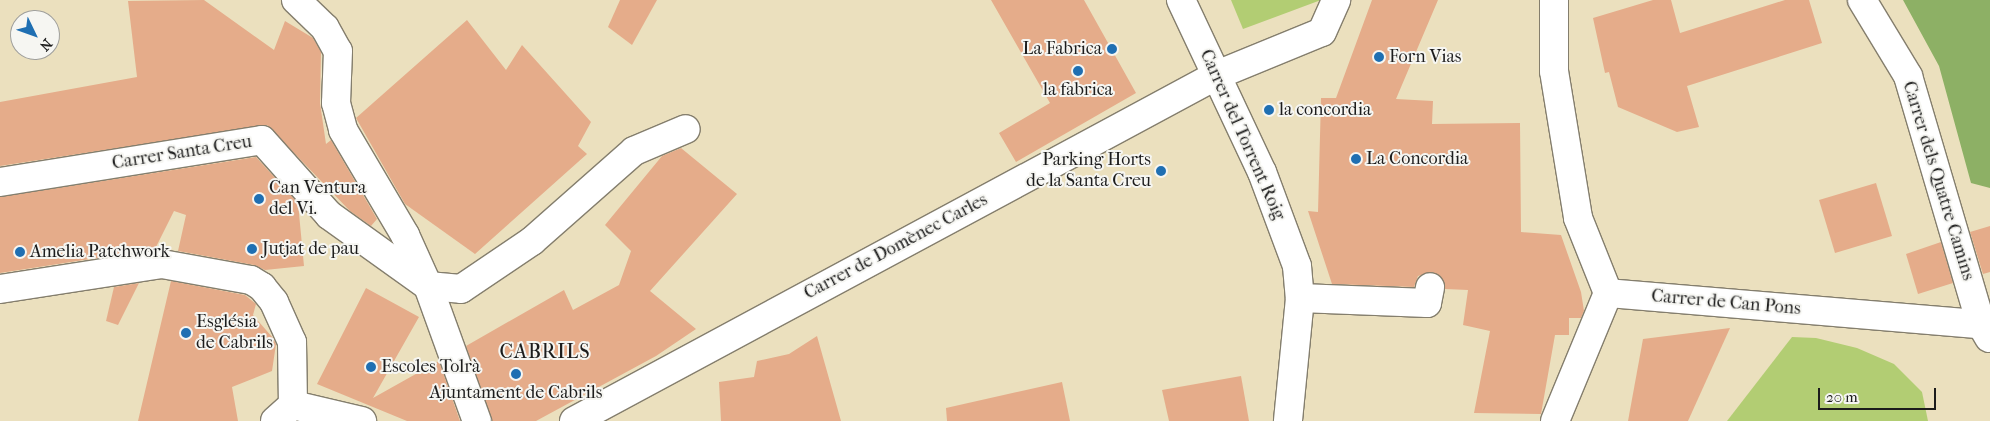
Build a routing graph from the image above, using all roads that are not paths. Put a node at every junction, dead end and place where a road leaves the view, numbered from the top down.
1 (296, 0) edge
2 (1181, 0) edge
3 (1336, 0) edge
4 (1554, 0) edge
5 (1862, 0) edge
6 (1217, 75) junction
7 (686, 129) dead end
8 (0, 182) edge
9 (428, 286) junction
10 (1430, 287) dead end
11 (0, 289) edge
12 (1608, 293) junction
13 (1300, 298) junction
14 (1986, 332) edge
15 (284, 413) edge
16 (362, 421) edge
17 (477, 421) edge
18 (574, 421) edge
19 (1288, 421) edge
20 (1555, 421) edge

1 - 9 street
2 - 6 street, Carrer del Torrent Roig
3 - 6 street, Carrer de Domènec Carles
4 - 12 street
5 - 14 street, Carrer dels Quatre Camins
6 - 13 street, Carrer del Torrent Roig
6 - 18 street, Carrer de Domènec Carles
7 - 9 street
8 - 9 street, Carrer Santa Creu
9 - 17 street
10 - 13 street
11 - 15 street
12 - 14 street, Carrer de Can Pons
12 - 20 street
13 - 19 street, Carrer del Torrent Roig
15 - 16 street

